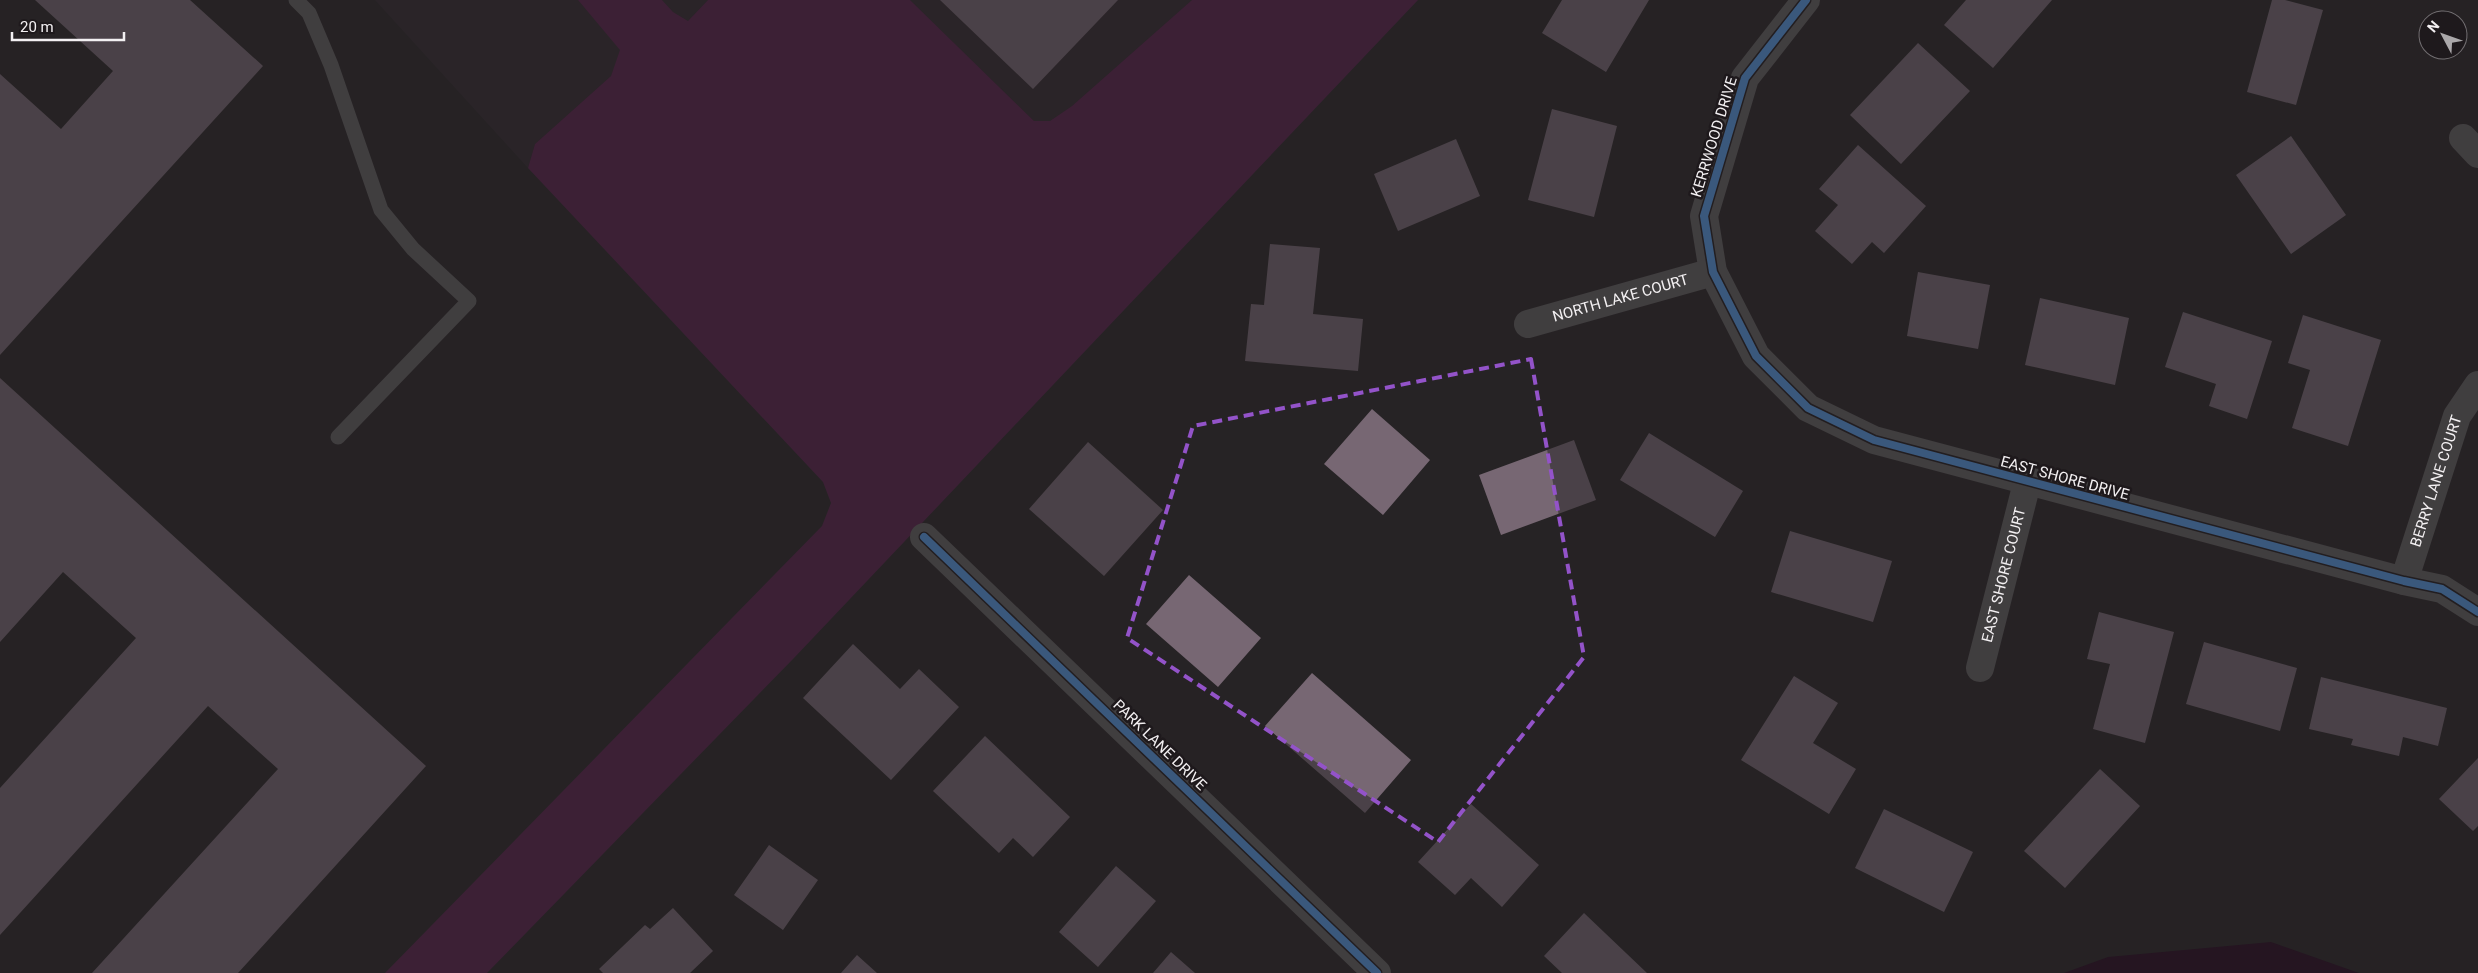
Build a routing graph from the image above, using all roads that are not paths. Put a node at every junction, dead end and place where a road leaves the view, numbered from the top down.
1 (296, 0) edge
2 (1806, 0) edge
3 (1713, 272) junction
4 (1528, 324) dead end
5 (2478, 386) edge
6 (338, 437) dead end
7 (2027, 482) junction
8 (924, 537) dead end
9 (2404, 581) junction
10 (2478, 612) edge
11 (1980, 668) dead end
12 (1377, 973) edge

1 - 6 lane
2 - 3 street, KERRWOOD DRIVE
3 - 4 street, NORTH LAKE COURT
3 - 7 street, EAST SHORE DRIVE
5 - 9 street, BERRY LANE COURT
7 - 9 street, EAST SHORE DRIVE
7 - 11 street, EAST SHORE COURT
8 - 12 street, PARK LANE DRIVE
9 - 10 street, EAST SHORE DRIVE

